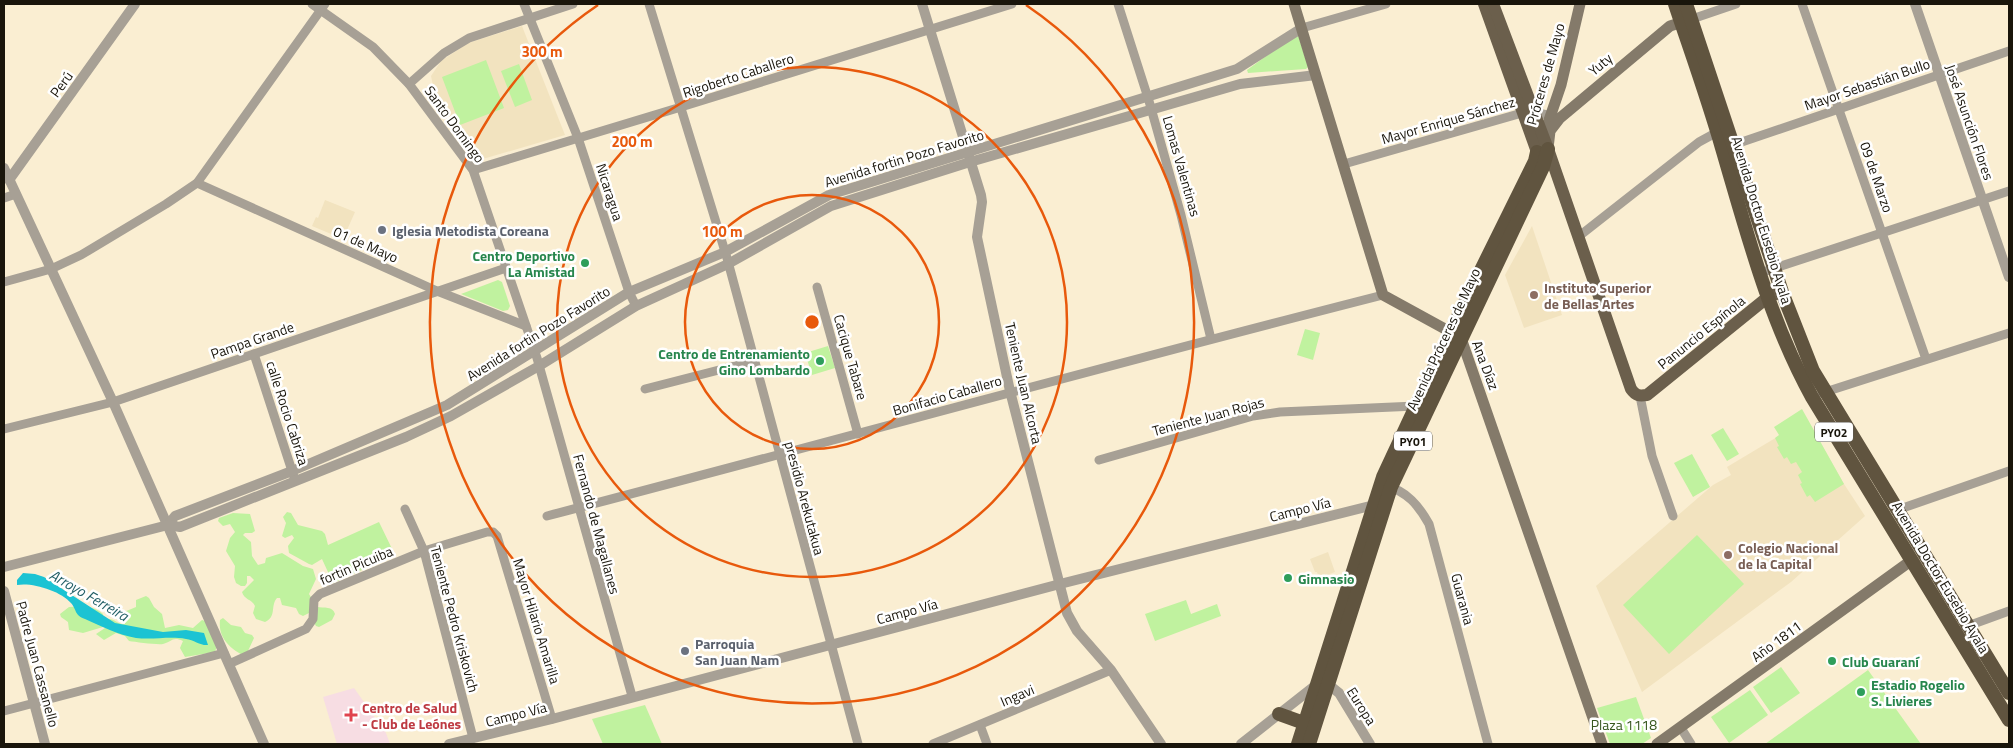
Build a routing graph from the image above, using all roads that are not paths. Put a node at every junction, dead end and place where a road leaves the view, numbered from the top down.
1 (135, 4) edge
2 (312, 4) edge
3 (524, 4) edge
4 (573, 4) edge
5 (649, 4) edge
6 (922, 4) edge
7 (1012, 4) edge
8 (1118, 4) edge
9 (1294, 4) edge
10 (1386, 4) edge
11 (1484, 4) edge
12 (1493, 4) edge
13 (1580, 4) edge
14 (1675, 4) edge
15 (1686, 4) edge
16 (1736, 4) edge
17 (1802, 4) edge
18 (1915, 4) edge
19 (322, 7) edge
20 (529, 18) junction
21 (1686, 21) junction
22 (1302, 28) junction
23 (929, 29) junction
24 (2009, 50) edge
25 (1237, 68) junction
26 (1938, 74) junction
27 (1316, 75) junction
28 (409, 84) junction
29 (1240, 84) junction
30 (1559, 89) junction
31 (1148, 96) junction
32 (1578, 102) junction
33 (681, 108) junction
34 (1838, 109) junction
35 (1152, 110) junction
36 (1528, 112) junction
37 (1555, 116) junction
38 (1723, 130) junction
39 (578, 138) junction
40 (1543, 146) junction
41 (1728, 146) junction
42 (969, 157) junction
43 (1344, 164) junction
44 (4, 168) edge
45 (473, 170) junction
46 (9, 180) junction
47 (197, 183) junction
48 (2009, 191) edge
49 (16, 194) junction
50 (4, 198) edge
51 (1983, 200) junction
52 (1882, 233) junction
53 (1578, 237) junction
54 (727, 258) junction
55 (506, 268) junction
56 (1774, 268) junction
57 (51, 269) junction
58 (1760, 273) junction
59 (2009, 277) edge
60 (4, 282) edge
61 (817, 287) dead end
62 (437, 292) junction
63 (629, 292) junction
64 (1782, 292) junction
65 (1383, 294) junction
66 (1768, 297) junction
67 (636, 306) junction
68 (526, 326) junction
69 (2009, 333) edge
70 (1456, 336) junction
71 (1211, 339) junction
72 (254, 354) junction
73 (537, 359) junction
74 (1926, 359) junction
75 (754, 361) junction
76 (645, 389) dead end
77 (1010, 391) junction
78 (1826, 392) junction
79 (1640, 396) junction
80 (1812, 397) junction
81 (113, 402) junction
82 (1416, 406) junction
83 (416, 419) junction
84 (4, 429) edge
85 (422, 430) junction
86 (858, 434) junction
87 (778, 455) junction
88 (1099, 460) dead end
89 (292, 471) junction
90 (2009, 471) edge
91 (295, 481) junction
92 (1386, 486) junction
93 (1374, 504) junction
94 (579, 508) junction
95 (405, 509) dead end
96 (1897, 510) junction
97 (547, 516) dead end
98 (1673, 516) dead end
99 (168, 525) junction
100 (493, 532) joint
101 (424, 551) junction
102 (1912, 560) junction
103 (4, 567) edge
104 (1060, 584) junction
105 (4, 590) edge
106 (2009, 612) edge
107 (1962, 628) junction
108 (831, 646) junction
109 (224, 653) junction
110 (229, 664) junction
111 (1111, 670) junction
112 (1322, 685) junction
113 (2009, 693) edge
114 (632, 696) junction
115 (34, 703) junction
116 (4, 711) edge
117 (1279, 714) junction
118 (552, 719) junction
119 (2009, 720) edge
120 (1304, 723) junction
121 (980, 725) junction
122 (1681, 728) junction
123 (473, 738) junction
124 (45, 744) edge
125 (264, 744) edge
126 (448, 744) edge
127 (858, 744) edge
128 (933, 744) edge
129 (988, 744) edge
130 (1161, 744) edge
131 (1241, 744) edge
132 (1298, 744) edge
133 (1309, 744) edge
134 (1370, 744) edge
135 (1488, 744) edge
136 (1602, 744) edge
137 (1657, 744) edge
138 (1691, 744) edge

1 - 46 street, Perú
2 - 19 street, Santo Domingo
3 - 20 street, Nicaragua
4 - 20 street
5 - 33 street, presidio Arekutakua
6 - 23 street, Teniente Juan Alcorta
7 - 23 street, Rigoberto Caballero
8 - 31 street, Lomas Valentinas
9 - 22 main road
10 - 22 street, Avenida fortin Pozo Favorito
11 - 36 main road
12 - 36 main road
13 - 30 main road, Próceres de Mayo
14 - 21 highway, Avenida Doctor Eusebio Ayala / PY02
15 - 21 highway, Avenida Doctor Eusebio Ayala / PY02
16 - 21 street
17 - 34 street, 09 de Marzo
18 - 26 street, José Asunción Flores
19 - 28 street, Santo Domingo
19 - 47 street
20 - 28 street
20 - 39 street, Nicaragua
21 - 32 main road, Yuty
21 - 38 highway, Avenida Doctor Eusebio Ayala / PY02
22 - 25 street, Avenida fortin Pozo Favorito
22 - 27 main road
23 - 33 street, Rigoberto Caballero
23 - 42 street, Teniente Juan Alcorta
24 - 26 street, Mayor Sebastián Bullo
25 - 29 street
25 - 31 street, Avenida fortin Pozo Favorito
26 - 34 street, Mayor Sebastián Bullo
26 - 51 street, José Asunción Flores
27 - 29 street, Avenida fortin Pozo Favorito
27 - 43 main road
28 - 45 street, Santo Domingo
29 - 35 street, Avenida fortin Pozo Favorito
30 - 32 main road
30 - 37 main road, Próceres de Mayo
31 - 35 street, Lomas Valentinas
31 - 42 street, Avenida fortin Pozo Favorito
32 - 37 main road, Yuty
33 - 39 street, Rigoberto Caballero
33 - 54 street, presidio Arekutakua
34 - 41 street, Mayor Sebastián Bullo
34 - 52 street, 09 de Marzo
35 - 42 street, Avenida fortin Pozo Favorito
35 - 71 street, Lomas Valentinas
36 - 37 street, Mayor Enrique Sánchez
36 - 40 main road
36 - 43 street, Mayor Enrique Sánchez
37 - 40 main road, Yuty
38 - 41 highway, Avenida Doctor Eusebio Ayala / PY02
38 - 53 street
39 - 45 street, Rigoberto Caballero
39 - 63 street, Nicaragua
40 - 53 main road
40 - 70 highway, Avenida Próceres de Mayo / PY01
40 - 70 highway, Avenida Próceres de Mayo / PY01
41 - 56 highway, Avenida Doctor Eusebio Ayala / PY02
41 - 58 highway, Avenida Doctor Eusebio Ayala / PY02
42 - 54 street, Avenida fortin Pozo Favorito
42 - 77 street, Teniente Juan Alcorta
43 - 65 main road
44 - 46 street
45 - 55 street, Santo Domingo
46 - 49 street
47 - 57 street
47 - 62 street, 01 de Mayo
48 - 51 street
49 - 50 street
49 - 57 street
51 - 52 street
51 - 59 street, José Asunción Flores
52 - 56 street
52 - 74 street, 09 de Marzo
53 - 79 main road
54 - 63 street, Avenida fortin Pozo Favorito
54 - 67 street, Avenida fortin Pozo Favorito
54 - 75 street, presidio Arekutakua
55 - 62 street, Pampa Grande
55 - 68 street, Santo Domingo
56 - 58 street
56 - 64 highway, Avenida Doctor Eusebio Ayala / PY02
57 - 60 street
57 - 81 street
58 - 66 highway, Avenida Doctor Eusebio Ayala / PY02
61 - 86 street, Cacique Tabare
62 - 68 street, 01 de Mayo
62 - 72 street, Pampa Grande
63 - 67 street, Nicaragua
63 - 73 street, Avenida fortin Pozo Favorito
64 - 66 main road, Panuncio Espínola
64 - 78 highway, Avenida Doctor Eusebio Ayala / PY02
65 - 70 main road
65 - 71 street, Bonifacio Caballero
66 - 79 main road, Panuncio Espínola
66 - 80 highway, Avenida Doctor Eusebio Ayala / PY02
67 - 73 street, Avenida fortin Pozo Favorito
68 - 73 street, Santo Domingo
69 - 74 street
70 - 82 highway, Avenida Próceres de Mayo / PY01
70 - 92 highway, Avenida Próceres de Mayo / PY01
70 - 136 main road, Ana Díaz
71 - 77 street, Bonifacio Caballero
72 - 81 street, Pampa Grande
72 - 89 street, calle Rocio Cabriza
73 - 83 street, Avenida fortin Pozo Favorito
73 - 85 street, Avenida fortin Pozo Favorito
73 - 94 street, Fernando de Magallanes
74 - 78 street
75 - 76 street
75 - 87 street, presidio Arekutakua
77 - 86 street, Bonifacio Caballero
77 - 104 street, Teniente Juan Alcorta
78 - 80 street
78 - 96 highway, Avenida Doctor Eusebio Ayala / PY02
79 - 98 street
80 - 102 highway, Avenida Doctor Eusebio Ayala / PY02
81 - 84 street, Pampa Grande
81 - 99 street
82 - 88 street, Teniente Juan Rojas
82 - 92 highway, Avenida Próceres de Mayo / PY01
83 - 85 street
83 - 89 street, Avenida fortin Pozo Favorito
85 - 91 street, Avenida fortin Pozo Favorito
86 - 87 street, Bonifacio Caballero
87 - 94 street, Bonifacio Caballero
87 - 108 street, presidio Arekutakua
89 - 91 street, calle Rocio Cabriza
89 - 99 street, Avenida fortin Pozo Favorito
90 - 96 street
91 - 99 street, Avenida fortin Pozo Favorito
92 - 93 highway, Avenida Próceres de Mayo / PY01
92 - 112 highway, Avenida Próceres de Mayo / PY01
92 - 135 street, Guarania
93 - 104 street, Campo Vía
93 - 112 highway, Avenida Próceres de Mayo / PY01
94 - 97 street, Bonifacio Caballero
94 - 114 street, Fernando de Magallanes
95 - 101 street, Teniente Pedro Kriskovich
96 - 107 highway, Avenida Doctor Eusebio Ayala / PY02
99 - 103 street, Avenida fortin Pozo Favorito
99 - 109 street
100 - 101 street, fortin Picuiba
100 - 118 street, Mayor Hilario Amarilla
101 - 110 street, fortin Picuiba
101 - 123 street, Teniente Pedro Kriskovich
102 - 107 highway, Avenida Doctor Eusebio Ayala / PY02
102 - 122 main road, Año 1811
104 - 108 street, Campo Vía
104 - 111 street, Teniente Juan Alcorta
105 - 115 street, Padre Juan Cassanello
106 - 107 street
107 - 113 highway, Avenida Doctor Eusebio Ayala / PY02
107 - 119 highway, Avenida Doctor Eusebio Ayala / PY02
108 - 114 street, Campo Vía
108 - 127 street, presidio Arekutakua
109 - 110 street
109 - 115 street
110 - 125 street
111 - 121 street, Ingavi
111 - 130 street, Teniente Juan Alcorta
112 - 117 street
112 - 120 highway, Avenida Próceres de Mayo / PY01
112 - 133 highway, Avenida Próceres de Mayo / PY01
112 - 134 street, Europa
114 - 118 street, Campo Vía
115 - 116 street
115 - 124 street, Padre Juan Cassanello
117 - 120 highway
117 - 131 street
118 - 123 street, Campo Vía
120 - 132 highway, Avenida Próceres de Mayo / PY01
121 - 128 street, Ingavi
121 - 129 street
122 - 137 main road, Año 1811
122 - 138 street
123 - 126 street, Campo Vía

